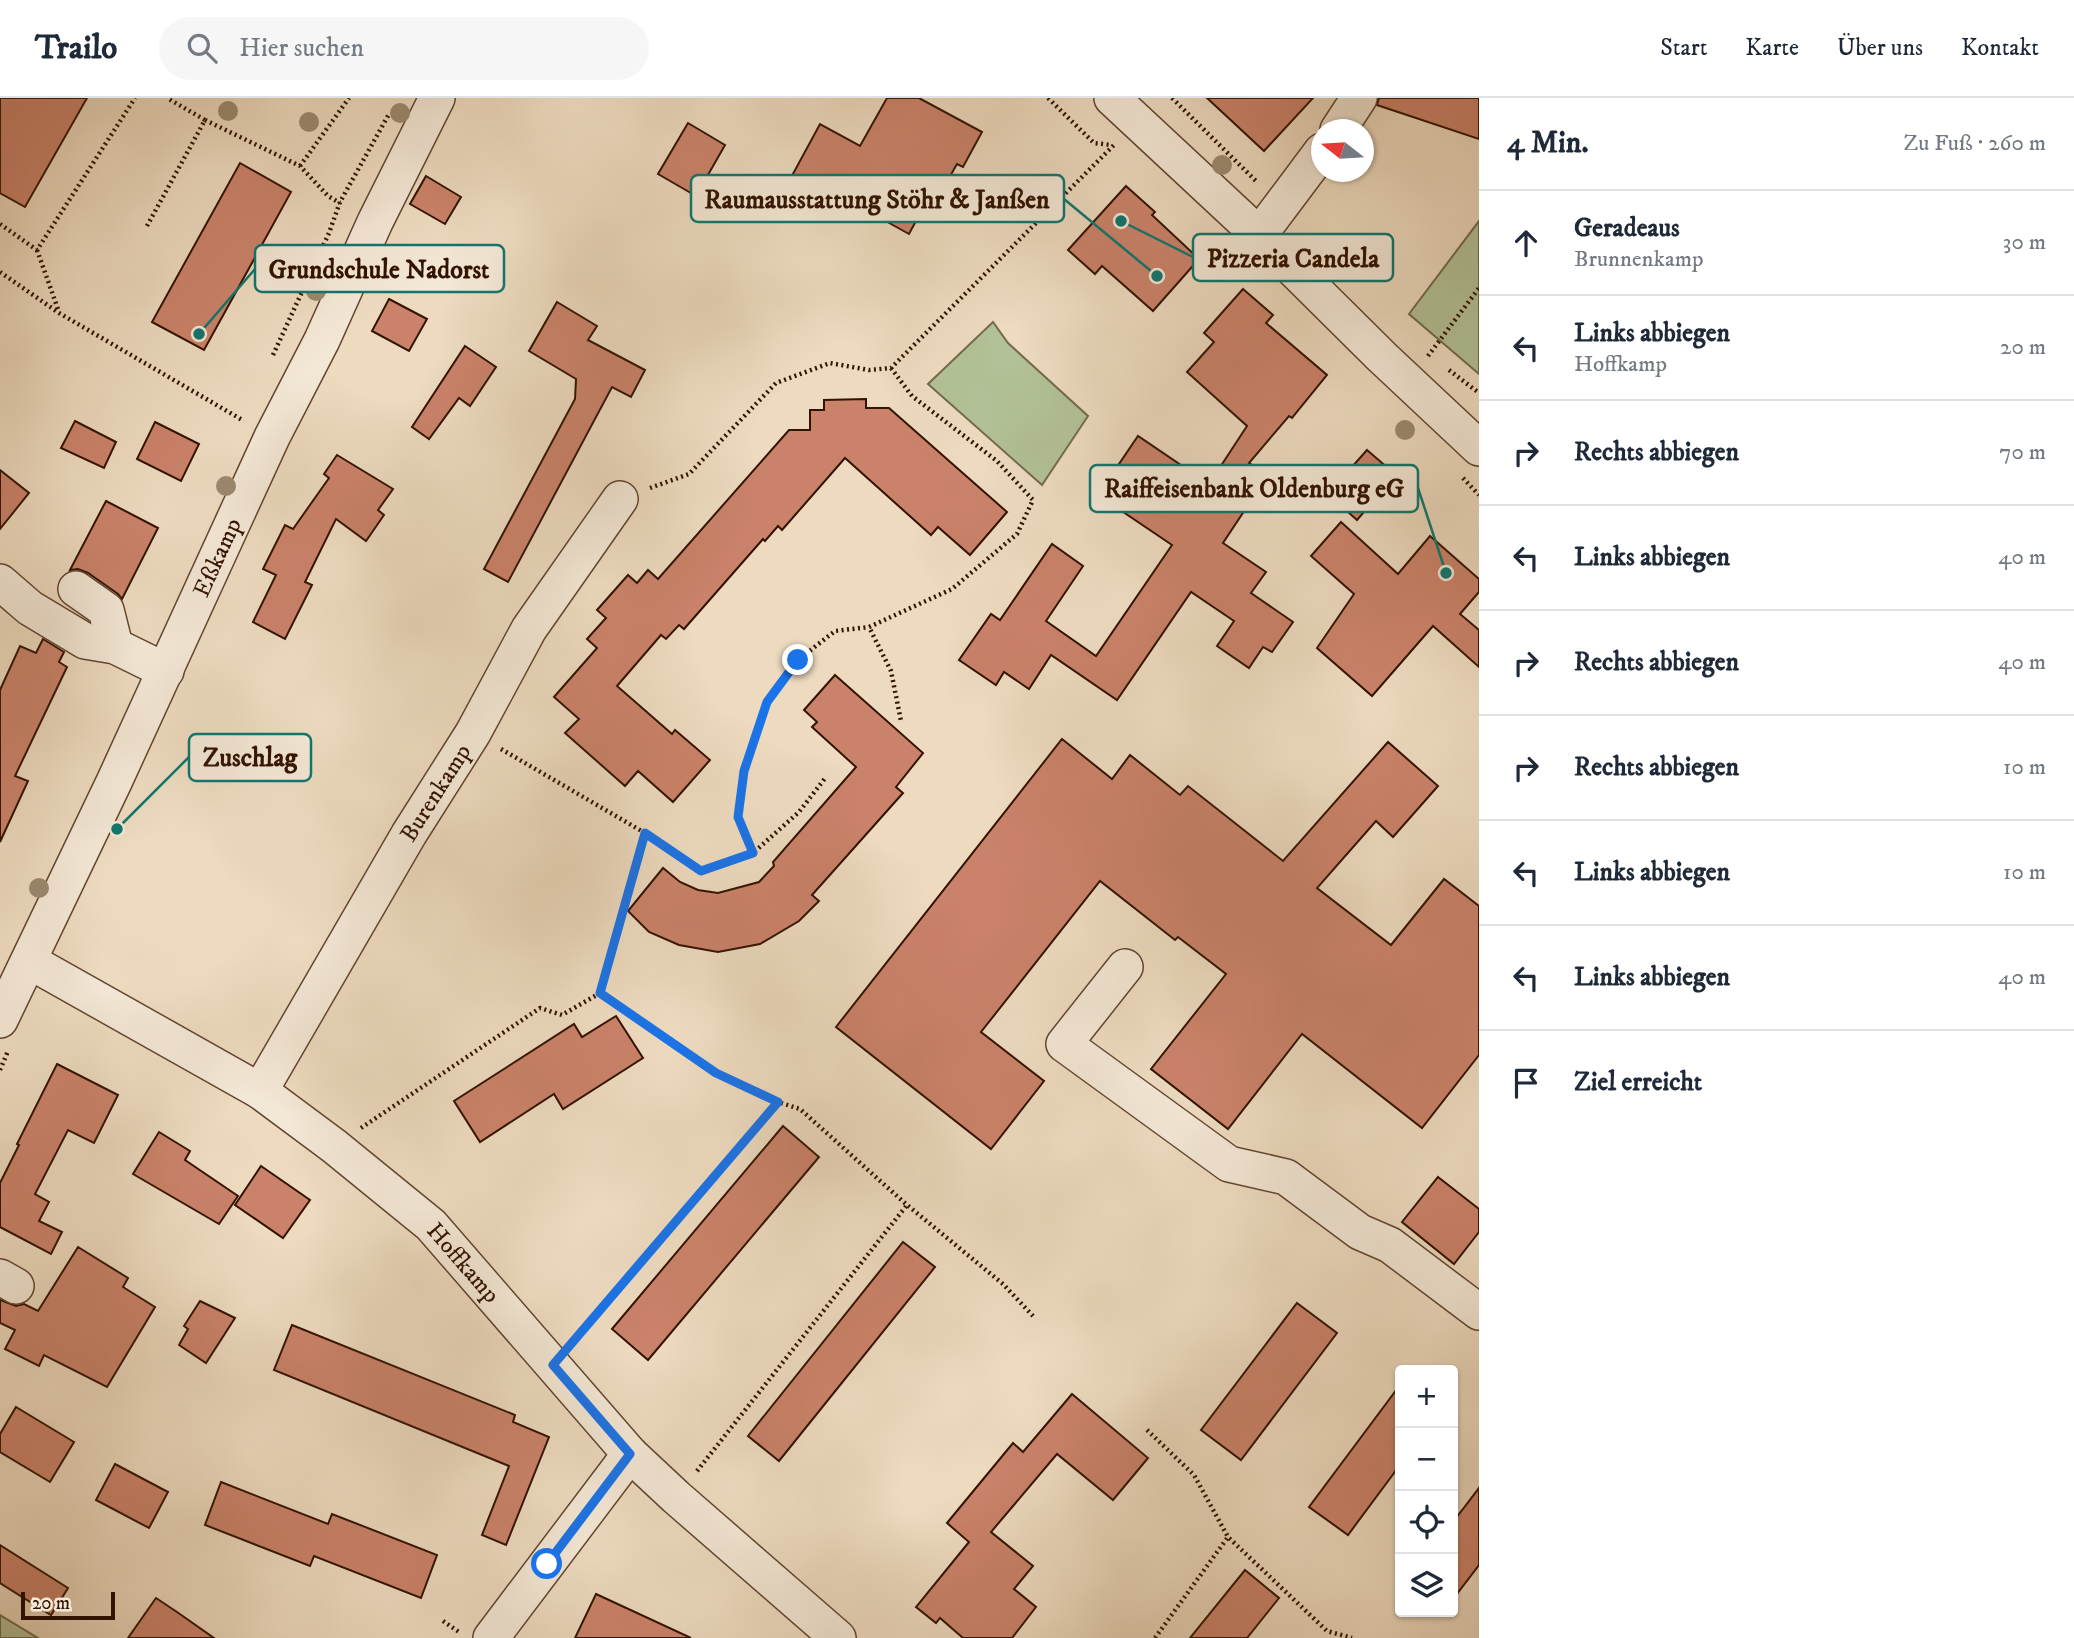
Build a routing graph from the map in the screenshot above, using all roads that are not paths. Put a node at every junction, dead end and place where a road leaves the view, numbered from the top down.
1 (437, 98) edge
2 (1112, 98) edge
3 (1359, 98) edge
4 (1345, 119) edge
5 (1311, 165) edge
6 (1259, 235) junction
7 (1479, 448) edge
8 (620, 499) road end
9 (0, 582) edge
10 (76, 589) dead end
11 (115, 646) junction
12 (166, 671) junction
13 (29, 961) junction
14 (1125, 967) dead end
15 (0, 1020) edge
16 (260, 1091) junction
17 (1479, 1312) edge
18 (630, 1454) junction
19 (491, 1638) edge
20 (838, 1638) edge

1 - 12 street, Eßkamp
2 - 6 street
3 - 4 street
5 - 6 street
6 - 7 street
8 - 16 street, Burenkamp
9 - 11 street
10 - 11 street
11 - 12 street
12 - 13 street, Eßkamp
13 - 15 street, Eßkamp
13 - 16 street, Hoffkamp
14 - 17 street
16 - 18 street, Hoffkamp
18 - 19 street
18 - 20 street, Hoffkamp

